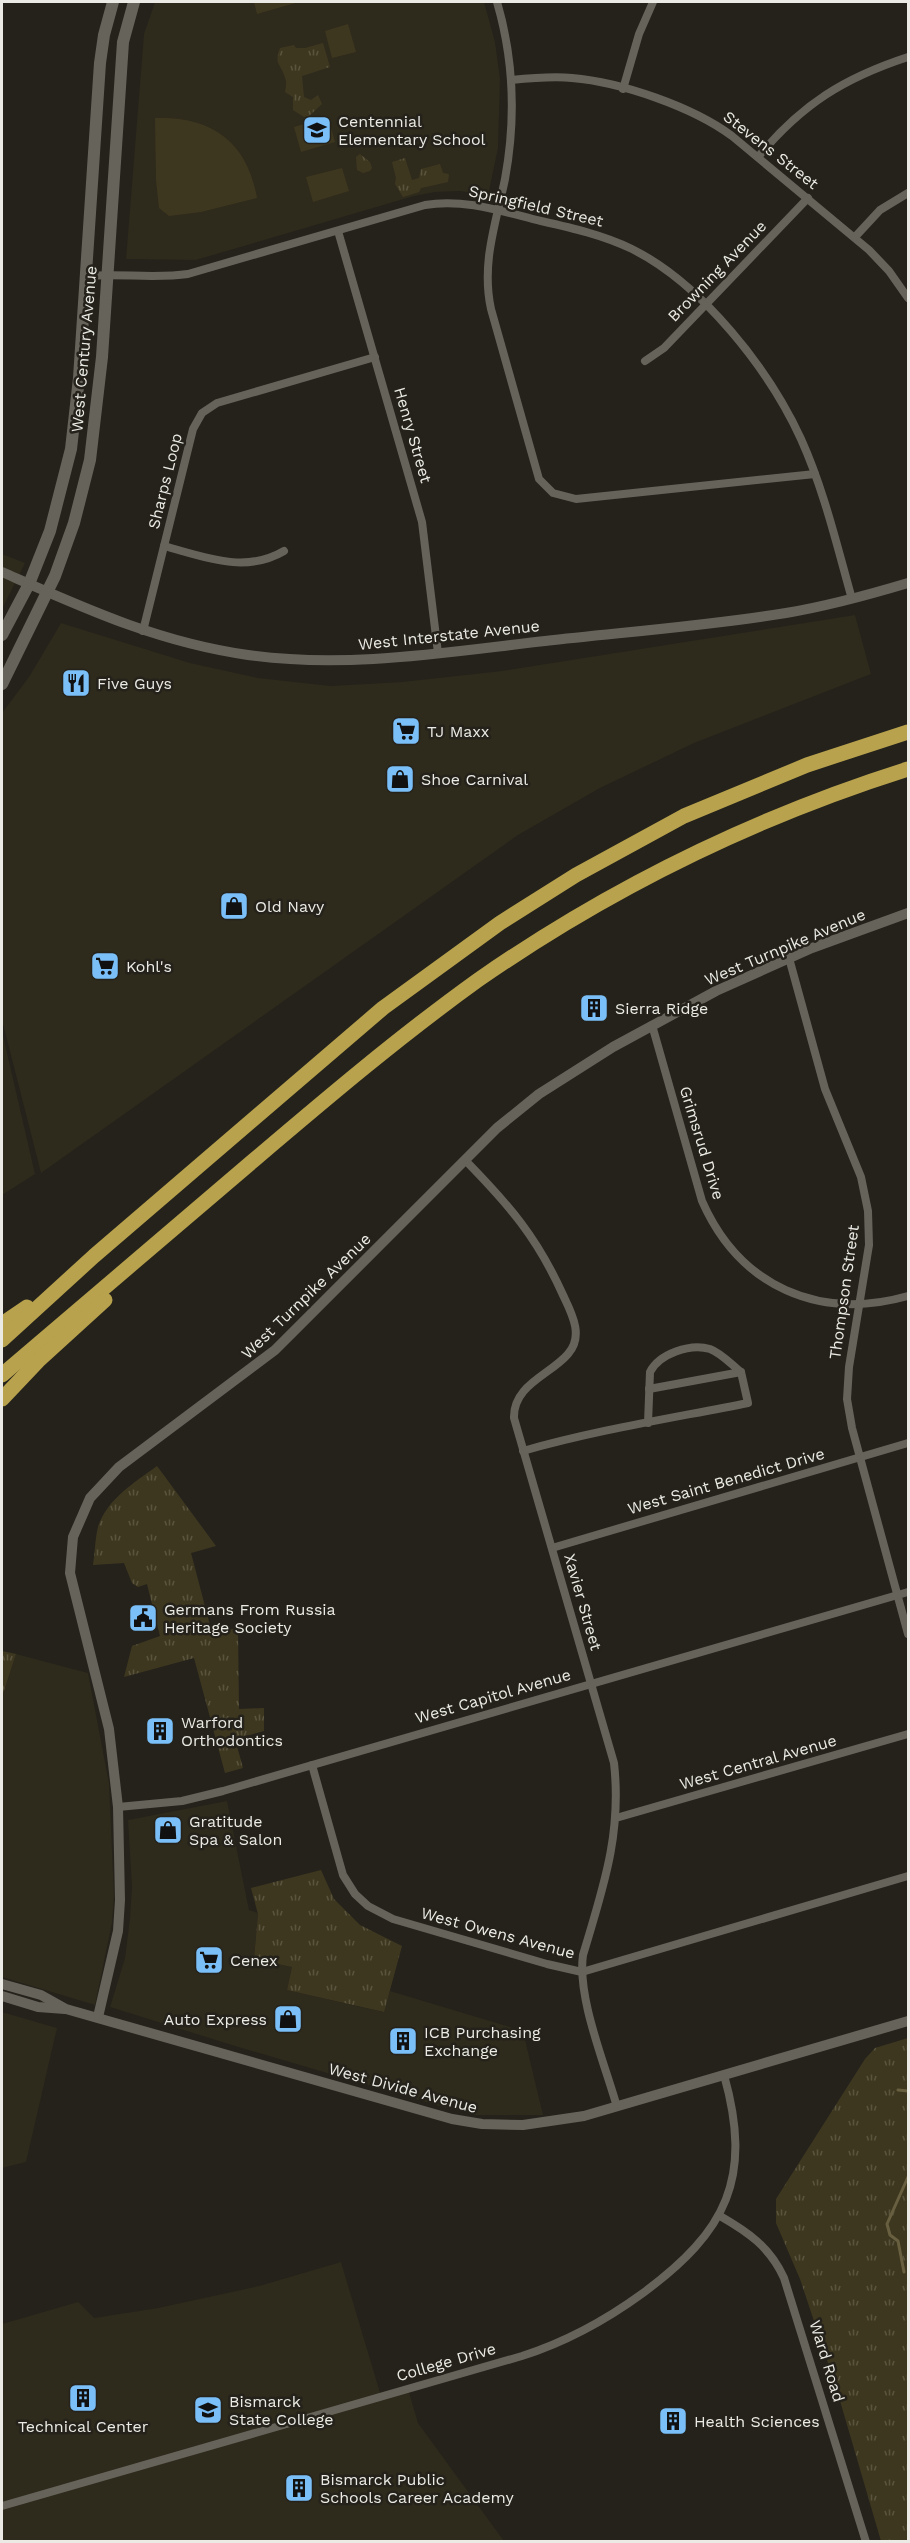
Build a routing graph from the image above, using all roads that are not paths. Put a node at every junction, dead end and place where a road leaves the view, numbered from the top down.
1 (113, 2) edge
2 (134, 2) edge
3 (497, 2) edge
4 (653, 2) edge
5 (909, 57) edge
6 (511, 80) junction
7 (623, 89) junction
8 (758, 157) junction
9 (909, 193) edge
10 (808, 198) junction
11 (497, 211) junction
12 (338, 231) junction
13 (855, 237) junction
14 (108, 274) junction
15 (86, 276) junction
16 (909, 298) edge
17 (706, 305) junction
18 (375, 357) junction
19 (645, 361) dead end
20 (815, 474) junction
21 (164, 546) junction
22 (284, 551) dead end
23 (2, 572) edge
24 (909, 583) edge
25 (29, 584) junction
26 (48, 593) junction
27 (852, 599) junction
28 (143, 631) junction
29 (2, 635) edge
30 (438, 653) junction
31 (2, 684) edge
32 (909, 732) edge
33 (909, 769) edge
34 (909, 913) edge
35 (789, 958) junction
36 (652, 1025) junction
37 (343, 1085) junction
38 (465, 1160) junction
39 (94, 1256) junction
40 (909, 1296) edge
41 (859, 1306) junction
42 (2, 1324) edge
43 (2, 1340) edge
44 (741, 1372) junction
45 (2, 1375) edge
46 (649, 1389) junction
47 (2, 1399) edge
48 (648, 1424) junction
49 (909, 1443) edge
50 (523, 1451) junction
51 (860, 1457) junction
52 (552, 1548) junction
53 (909, 1592) edge
54 (898, 1595) junction
55 (909, 1634) edge
56 (591, 1683) junction
57 (909, 1734) edge
58 (312, 1765) junction
59 (118, 1807) junction
60 (616, 1818) junction
61 (909, 1876) edge
62 (582, 1971) junction
63 (2, 1984) edge
64 (2, 1996) edge
65 (66, 2008) junction
66 (98, 2017) junction
67 (909, 2021) edge
68 (724, 2074) junction
69 (617, 2107) junction
70 (720, 2216) junction
71 (2, 2506) edge
72 (866, 2541) edge

1 - 15 main road, West Century Avenue
2 - 14 main road, West Century Avenue
3 - 6 street
4 - 7 street
5 - 8 street
6 - 7 street, Stevens Street
6 - 11 street
7 - 8 street, Stevens Street
8 - 10 street, Stevens Street
9 - 13 street
10 - 13 street, Stevens Street
10 - 17 street, Browning Avenue
11 - 12 street, Springfield Street
11 - 17 street, Springfield Street
11 - 20 street
12 - 14 street, Springfield Street
12 - 18 street, Henry Street
13 - 16 street, Stevens Street
14 - 15 street, Springfield Street
14 - 26 main road, West Century Avenue
15 - 25 main road, West Century Avenue
17 - 19 street, Browning Avenue
17 - 20 street, Springfield Street
18 - 21 street, Sharps Loop
18 - 30 street, Henry Street
20 - 27 street, Springfield Street
21 - 22 street
21 - 28 street, Sharps Loop
23 - 25 street, West Interstate Avenue
24 - 27 street, West Interstate Avenue
25 - 26 street, West Interstate Avenue
25 - 29 main road, West Century Avenue
26 - 28 street, West Interstate Avenue
26 - 31 main road, West Century Avenue
27 - 30 street, West Interstate Avenue
28 - 30 street, West Interstate Avenue
32 - 39 highway
33 - 37 highway
34 - 35 street, West Turnpike Avenue
35 - 36 street, West Turnpike Avenue
35 - 41 street, Thompson Street
36 - 38 street, West Turnpike Avenue
36 - 41 street, Grimsrud Drive
37 - 45 highway
37 - 47 highway
38 - 50 street, Xavier Street
38 - 59 street, West Turnpike Avenue
39 - 42 highway
39 - 43 highway
40 - 41 street, Grimsrud Drive
41 - 51 street, Thompson Street
44 - 46 street
44 - 46 street
44 - 48 street
46 - 48 street
48 - 50 street
49 - 51 street, West Saint Benedict Drive
50 - 52 street, Xavier Street
51 - 52 street, West Saint Benedict Drive
51 - 54 street, Thompson Street
52 - 56 street, Xavier Street
53 - 54 street, West Capitol Avenue
54 - 55 street, Thompson Street
54 - 56 street, West Capitol Avenue
56 - 58 street, West Capitol Avenue
56 - 60 street, Xavier Street
57 - 60 street, West Central Avenue
58 - 59 street, West Capitol Avenue
58 - 62 street, West Owens Avenue
59 - 66 street, West Turnpike Avenue
60 - 62 street, Xavier Street
61 - 62 street, West Owens Avenue
62 - 69 street, Xavier Street
63 - 65 street, West Divide Avenue
64 - 65 street, West Divide Avenue
65 - 66 street, West Divide Avenue
66 - 69 street, West Divide Avenue
67 - 68 street, West Divide Avenue
68 - 69 street, West Divide Avenue
68 - 70 street, College Drive
70 - 71 street, College Drive
70 - 72 street, Ward Road

